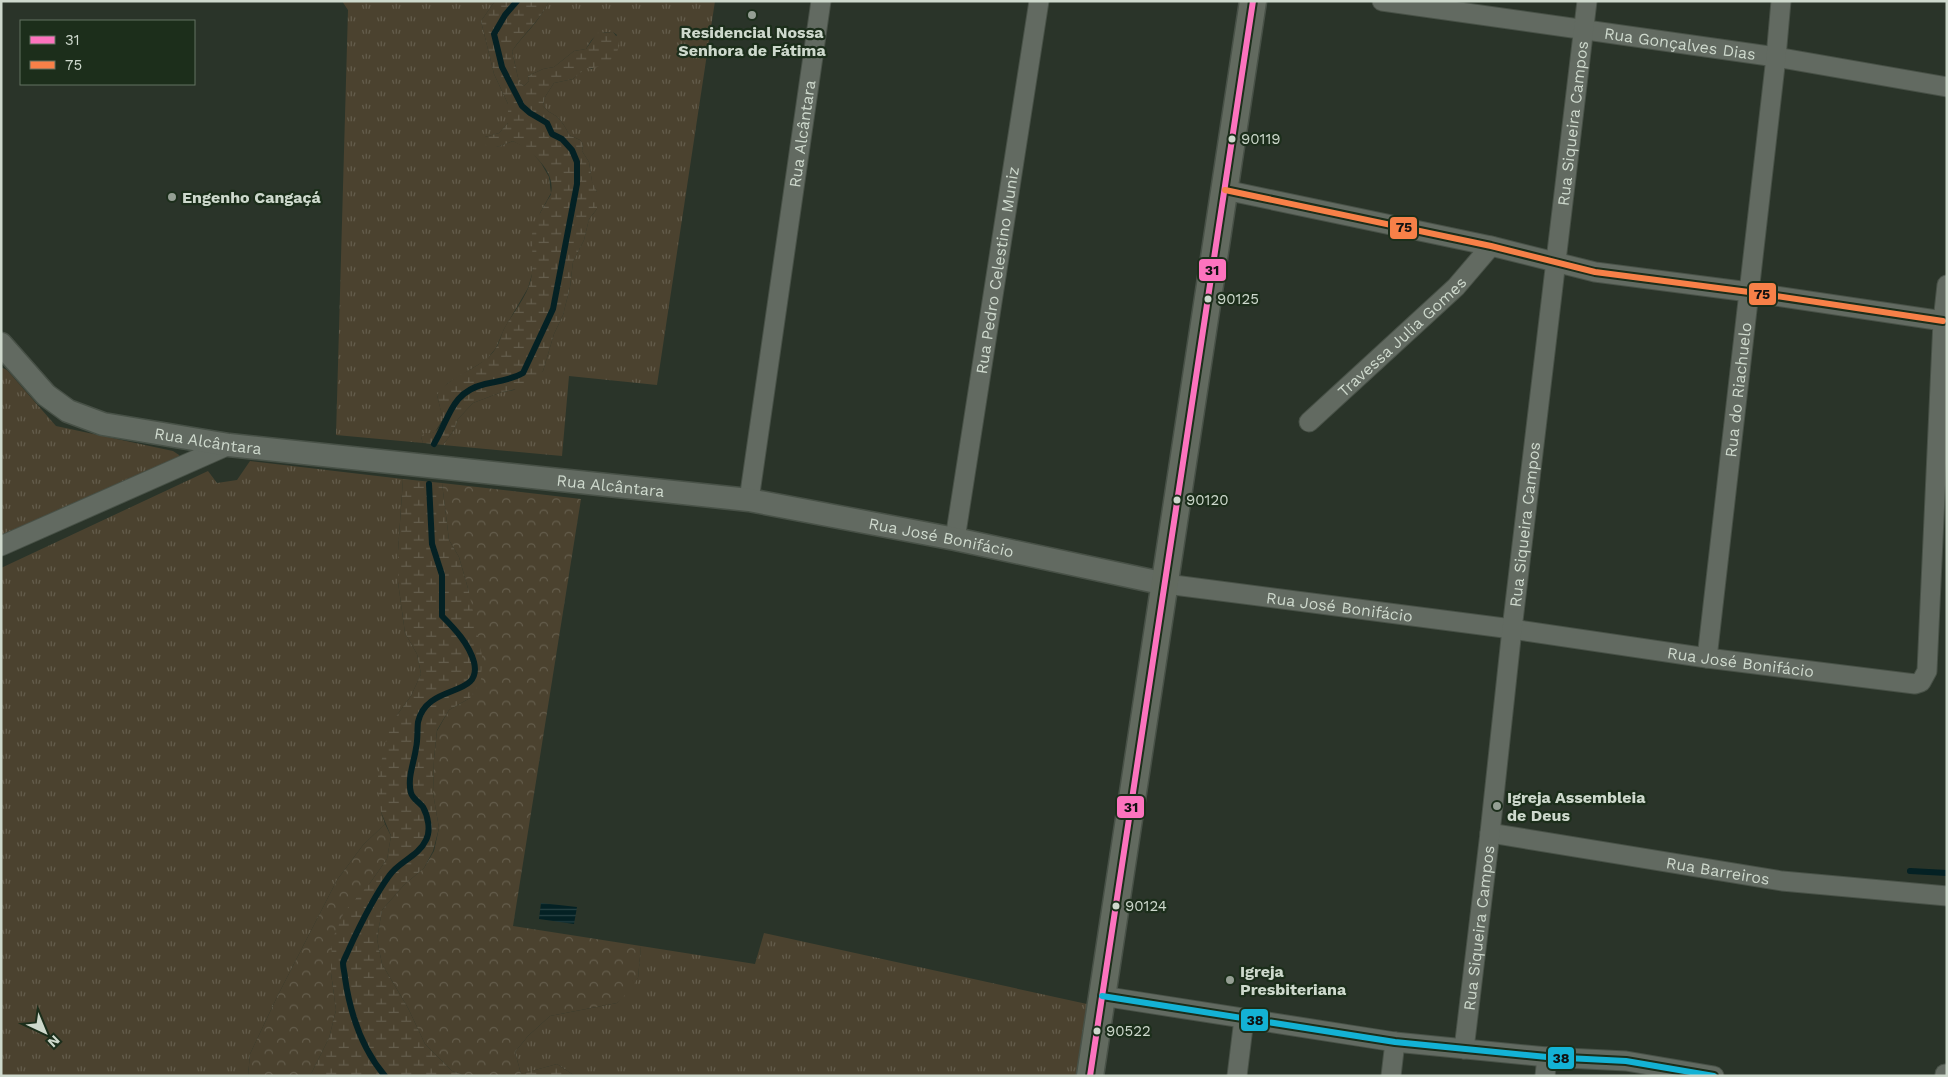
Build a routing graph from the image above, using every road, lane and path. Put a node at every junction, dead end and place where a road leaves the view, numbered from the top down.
1 (821, 1) edge
2 (1039, 1) edge
3 (1253, 1) edge
4 (1382, 1) edge
5 (1587, 1) edge
6 (1781, 1) edge
7 (1583, 30) junction
8 (1776, 57) junction
9 (1947, 87) edge
10 (1225, 190) junction
11 (1491, 246) junction
12 (1556, 262) junction
13 (1947, 285) edge
14 (1749, 292) junction
15 (1943, 322) junction
16 (1, 344) edge
17 (1309, 422) dead end
18 (229, 445) junction
19 (750, 500) junction
20 (955, 539) junction
21 (1, 546) edge
22 (1166, 584) junction
23 (1512, 629) junction
24 (1707, 658) junction
25 (1490, 833) junction
26 (1947, 896) edge
27 (1102, 996) junction
28 (1244, 1019) junction
29 (1395, 1042) junction
30 (1464, 1048) junction
31 (1547, 1057) junction
32 (1090, 1076) edge
33 (1237, 1076) edge
34 (1391, 1076) edge
35 (1544, 1076) edge
36 (1714, 1076) edge

1 - 19 street, Rua Alcântara
2 - 20 street, Rua Pedro Celestino Muniz
3 - 10 main road
4 - 7 street, Rua Gonçalves Dias
5 - 7 street, Rua Siqueira Campos
6 - 8 street, Rua do Riachuelo
7 - 8 street, Rua Gonçalves Dias
7 - 12 street, Rua Siqueira Campos
8 - 9 street, Rua Gonçalves Dias
8 - 14 street, Rua do Riachuelo
10 - 11 street
10 - 22 main road
11 - 12 street
11 - 17 street, Travessa Julia Gomes
12 - 14 street
12 - 23 street, Rua Siqueira Campos
13 - 15 street
14 - 15 street
14 - 24 street, Rua do Riachuelo
15 - 24 street, Rua José Bonifácio
16 - 18 street, Rua Alcântara
18 - 19 street, Rua Alcântara
18 - 21 street
19 - 20 street, Rua José Bonifácio
20 - 22 street, Rua José Bonifácio
22 - 23 street, Rua José Bonifácio
22 - 27 main road
23 - 24 street, Rua José Bonifácio
23 - 25 street, Rua Siqueira Campos
25 - 26 street, Rua Barreiros
25 - 30 street, Rua Siqueira Campos
27 - 28 street
27 - 32 main road
28 - 29 street
28 - 33 street
29 - 30 street
29 - 34 street
30 - 31 street
31 - 35 street
31 - 36 street

